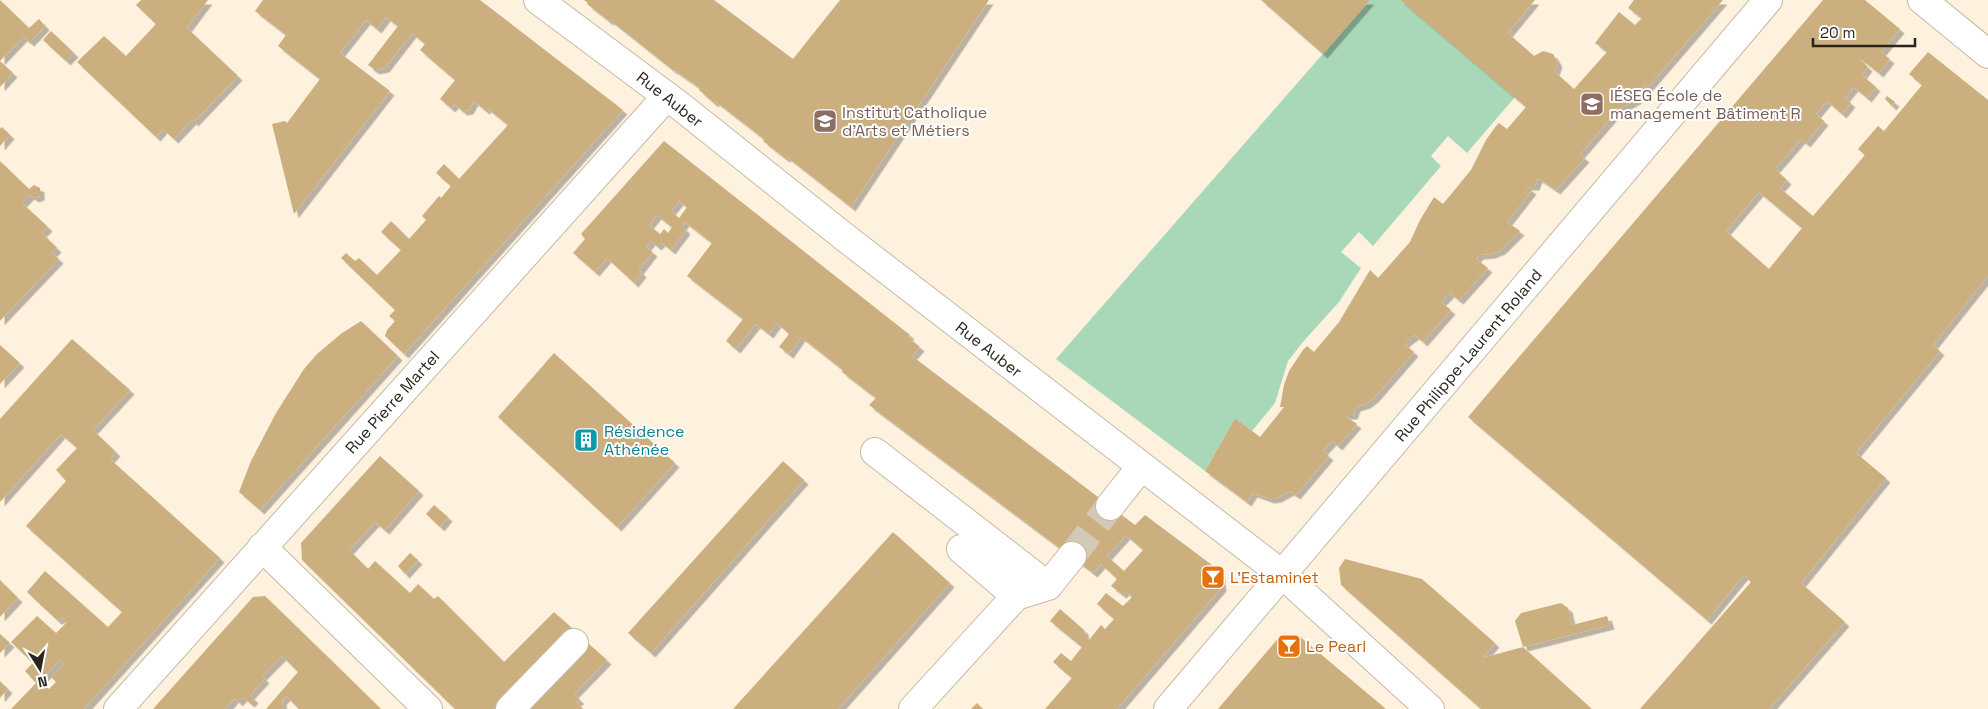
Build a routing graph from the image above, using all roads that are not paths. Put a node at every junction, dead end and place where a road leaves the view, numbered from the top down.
1 (538, 0) edge
2 (1768, 0) edge
3 (1922, 0) edge
4 (1988, 54) edge
5 (667, 96) junction
6 (875, 452) dead end
7 (1141, 467) junction
8 (1110, 506) tunnel mouth
9 (262, 547) junction
10 (961, 549) dead end
11 (1072, 556) tunnel mouth
12 (1282, 575) junction
13 (1048, 586) junction
14 (1016, 596) junction
15 (574, 643) dead end
16 (118, 709) edge
17 (428, 709) edge
18 (510, 709) edge
19 (913, 709) edge
20 (1168, 709) edge
21 (1430, 709) edge

1 - 5 street, Rue Auber
2 - 12 street, Rue Philippe-Laurent Roland
3 - 4 street
5 - 7 street, Rue Auber
5 - 9 street, Rue Pierre Martel
6 - 13 street
7 - 8 street
7 - 12 street, Rue Auber
9 - 16 street, Rue Pierre Martel
9 - 17 street
10 - 14 street
11 - 13 street
12 - 20 street, Rue Philippe-Laurent Roland
12 - 21 street, Rue Auber
13 - 14 street
14 - 19 street
15 - 18 street

